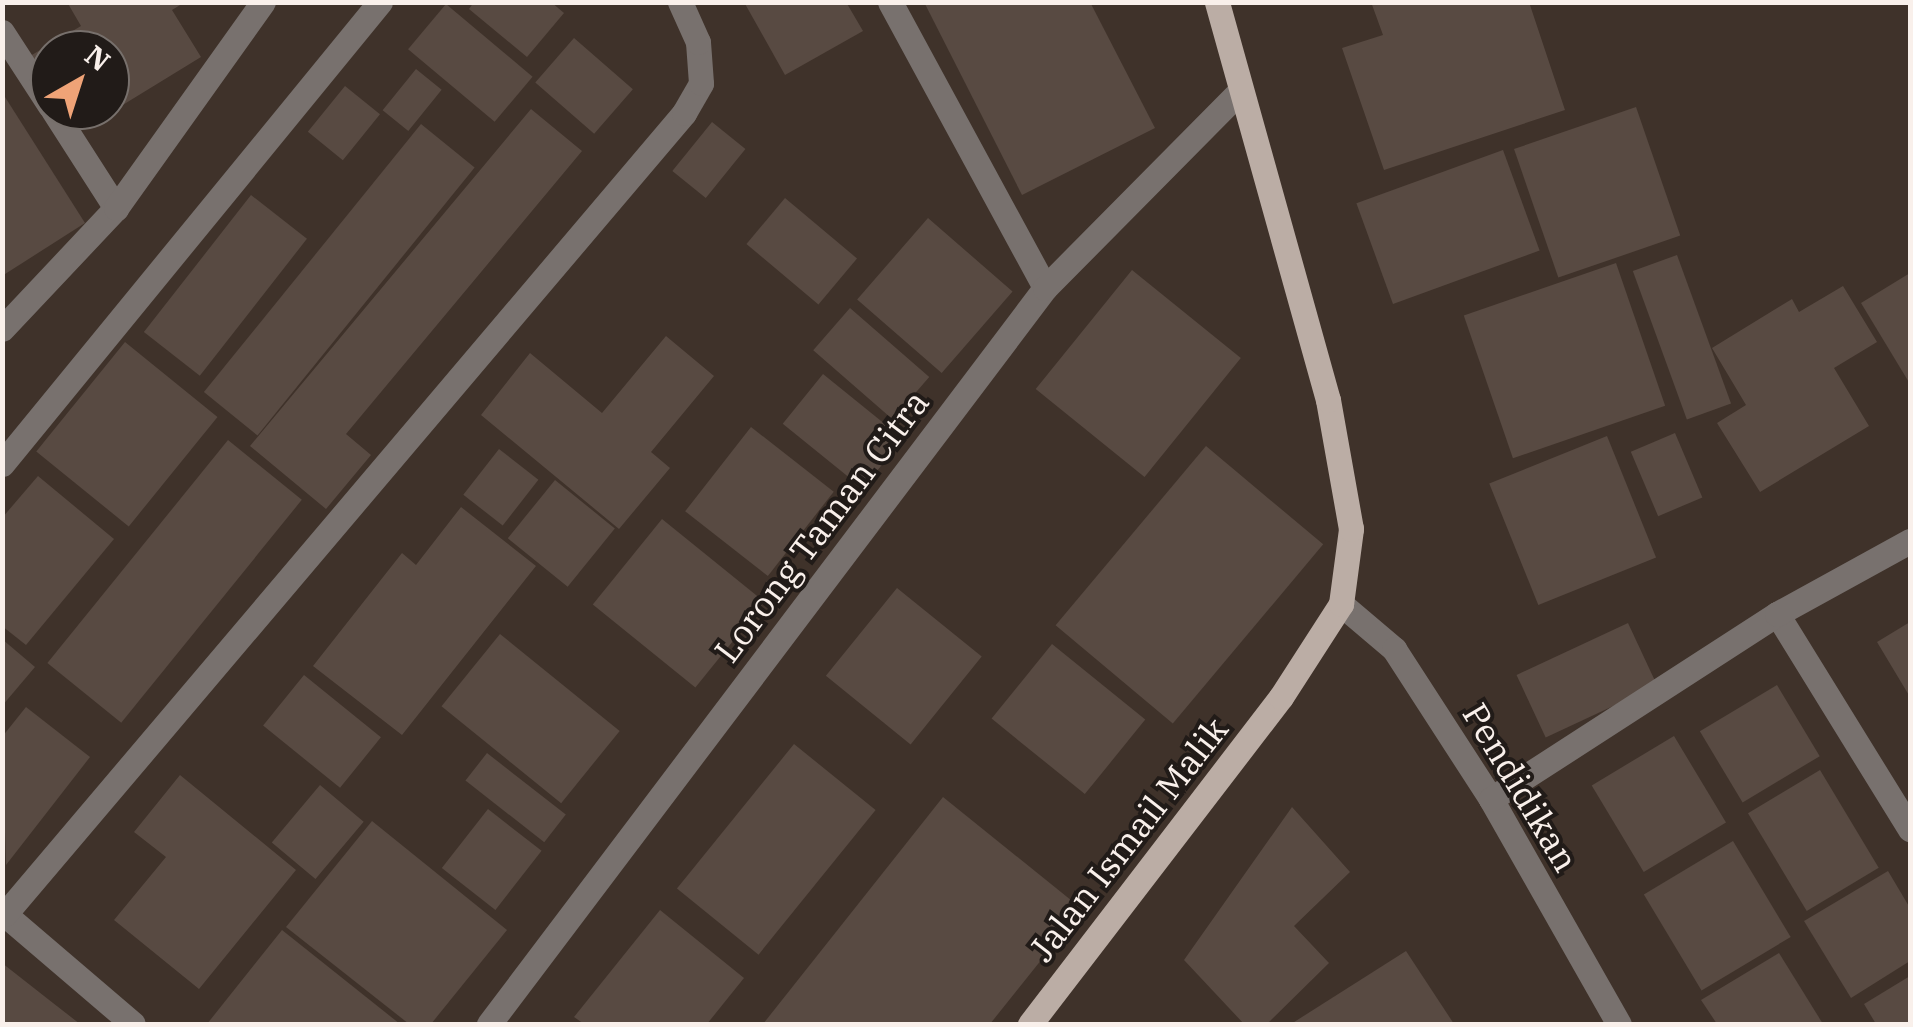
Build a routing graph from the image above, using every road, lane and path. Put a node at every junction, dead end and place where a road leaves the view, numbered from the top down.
1 (263, 2) edge
2 (380, 2) edge
3 (680, 2) edge
4 (890, 2) edge
5 (1217, 2) edge
6 (2, 32) edge
7 (30, 75) edge
8 (1237, 94) junction
9 (65, 130) edge
10 (116, 208) junction
11 (1045, 288) junction
12 (2, 329) edge
13 (2, 464) edge
14 (1910, 541) edge
15 (1341, 604) junction
16 (1776, 614) junction
17 (1492, 799) junction
18 (1910, 829) edge
19 (4, 913) edge
20 (133, 1024) edge
21 (488, 1024) edge
22 (1030, 1024) edge
23 (1619, 1024) edge

1 - 10 street
2 - 13 street
3 - 19 street
4 - 11 street
5 - 8 main road
6 - 7 street
8 - 11 street, Lorong Taman Citra
8 - 15 main road
9 - 10 street
10 - 12 street
11 - 21 street, Lorong Taman Citra
14 - 16 street
15 - 17 street, Pendidikan
15 - 22 main road, Jalan Ismail Malik
16 - 17 street
16 - 18 street
17 - 23 street, Pendidikan
19 - 20 street

